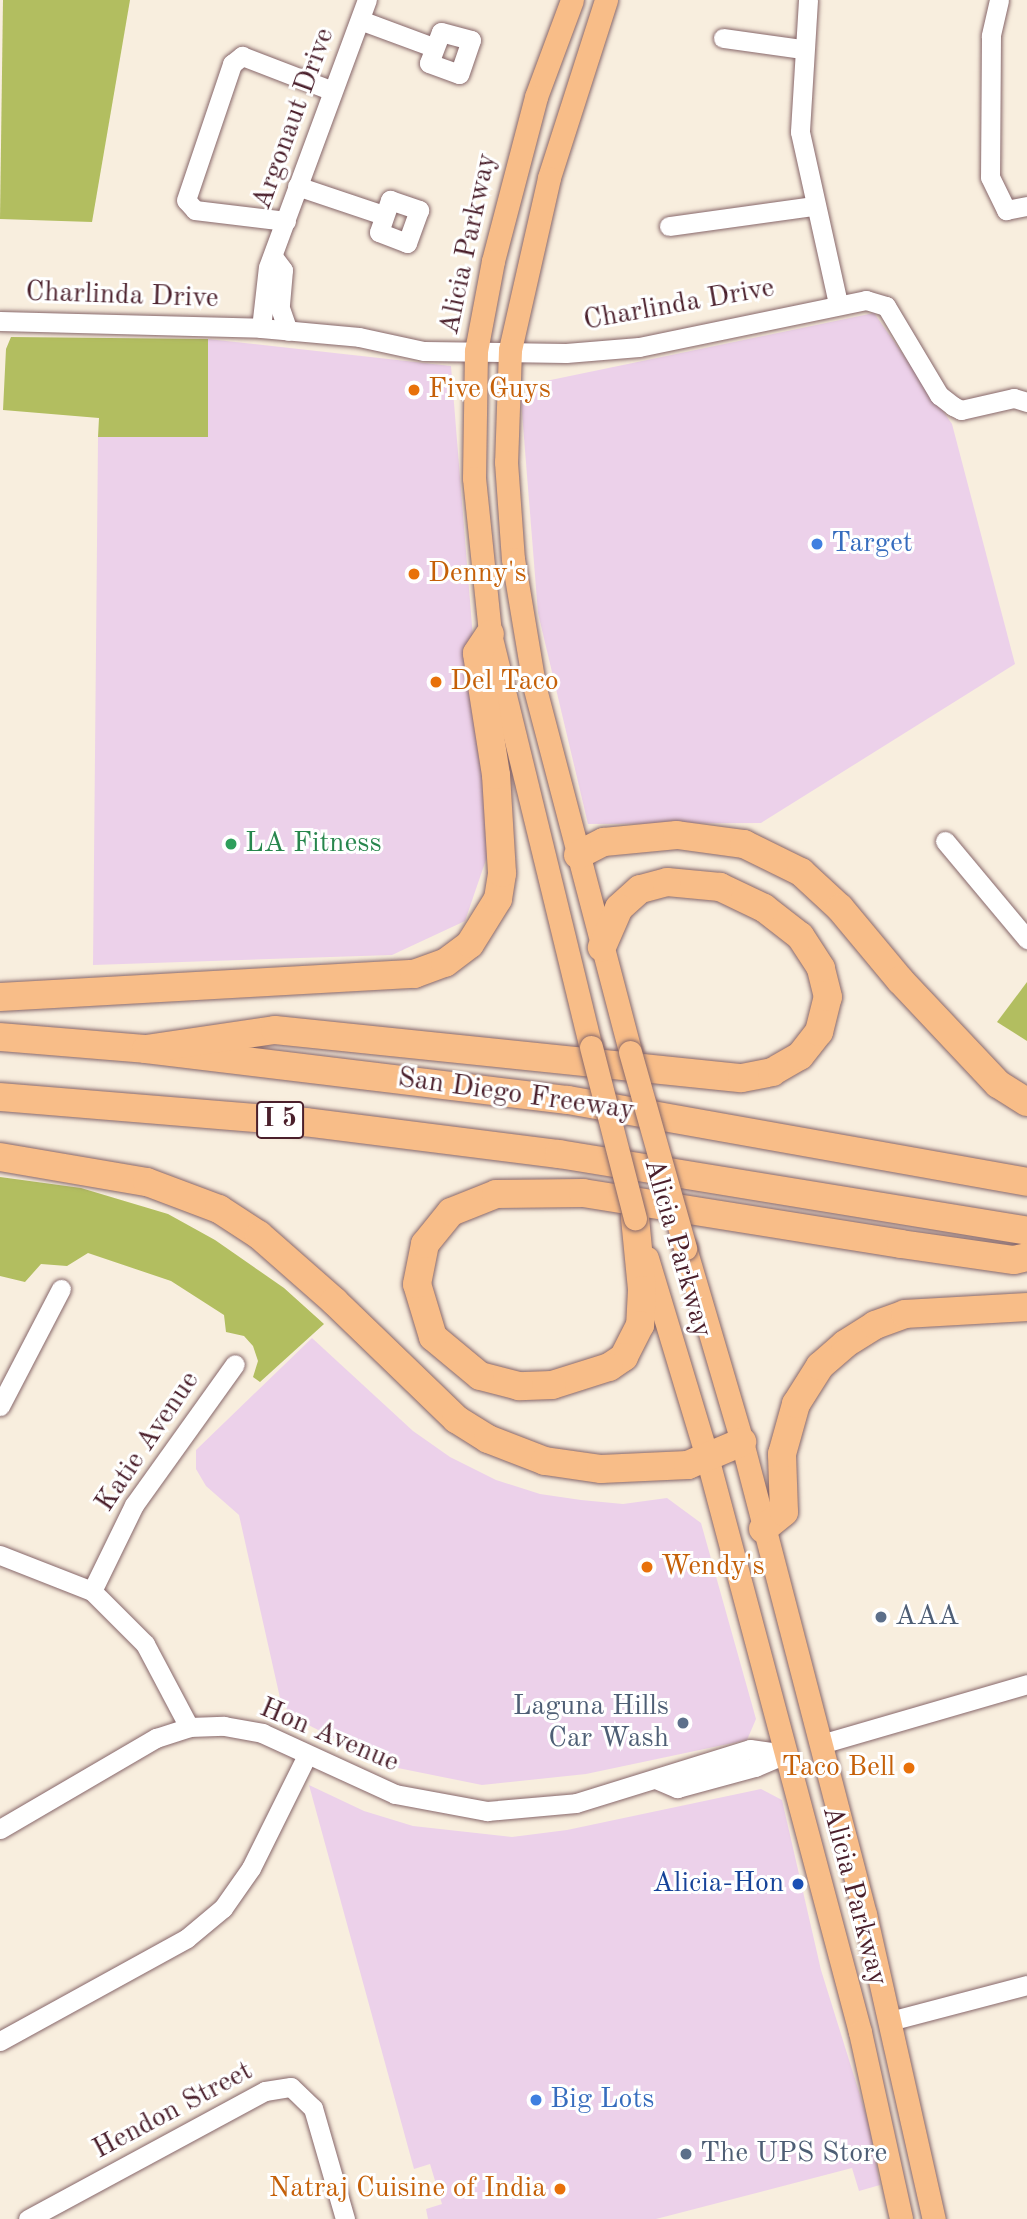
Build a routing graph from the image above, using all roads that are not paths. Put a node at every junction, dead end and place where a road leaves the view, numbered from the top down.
1 (367, 0) edge
2 (572, 0) edge
3 (606, 0) edge
4 (808, 0) edge
5 (999, 0) edge
6 (360, 20) junction
7 (723, 38) dead end
8 (433, 47) dead end
9 (802, 49) junction
10 (333, 91) junction
11 (297, 186) junction
12 (814, 206) junction
13 (1027, 206) edge
14 (383, 215) dead end
15 (286, 221) junction
16 (668, 226) dead end
17 (274, 258) junction
18 (838, 303) junction
19 (0, 321) edge
20 (261, 328) junction
21 (288, 331) junction
22 (510, 350) junction
23 (476, 351) junction
24 (1027, 402) edge
25 (521, 616) junction
26 (489, 627) junction
27 (946, 841) dead end
28 (584, 851) junction
29 (547, 869) junction
30 (1027, 939) edge
31 (602, 947) junction
32 (0, 997) edge
33 (0, 1037) edge
34 (146, 1049) junction
35 (0, 1097) edge
36 (1027, 1102) edge
37 (0, 1157) edge
38 (1027, 1182) edge
39 (635, 1218) junction
40 (1027, 1231) edge
41 (1027, 1257) edge
42 (61, 1289) dead end
43 (1027, 1307) edge
44 (235, 1363) dead end
45 (0, 1406) edge
46 (742, 1441) junction
47 (707, 1457) junction
48 (763, 1529) junction
49 (0, 1555) edge
50 (92, 1591) junction
51 (1027, 1684) edge
52 (188, 1727) junction
53 (821, 1744) junction
54 (785, 1754) junction
55 (307, 1755) junction
56 (0, 1829) edge
57 (814, 1867) junction
58 (1027, 1985) edge
59 (890, 2021) junction
60 (0, 2041) edge
61 (866, 2055) junction
62 (929, 2189) junction
63 (28, 2219) edge
64 (345, 2219) edge
65 (901, 2219) edge
66 (933, 2219) edge

1 - 6 street, Argonaut Drive
2 - 23 main road, Alicia Parkway
3 - 22 main road, Alicia Parkway
4 - 9 street
5 - 13 street
6 - 8 street
6 - 10 street, Argonaut Drive
7 - 9 street
9 - 12 street
10 - 11 street, Argonaut Drive
10 - 15 street
11 - 14 street
11 - 15 street, Argonaut Drive
12 - 16 street
12 - 18 street
15 - 17 street, Argonaut Drive
17 - 20 street, Argonaut Drive
17 - 21 street
18 - 22 street, Charlinda Drive
18 - 24 street, Charlinda Drive
19 - 20 street, Charlinda Drive
20 - 21 street, Charlinda Drive
21 - 23 street, Charlinda Drive
22 - 23 street, Charlinda Drive
22 - 25 main road, Alicia Parkway
23 - 26 main road, Alicia Parkway
25 - 26 main road
25 - 28 main road, Alicia Parkway
26 - 29 main road, Alicia Parkway
26 - 32 highway
27 - 30 street
28 - 29 main road
28 - 31 main road, Alicia Parkway
28 - 36 highway
29 - 39 main road, Alicia Parkway, bridge
31 - 34 highway
31 - 46 main road, Alicia Parkway, bridge
33 - 34 highway, San Diego Freeway / I 5
34 - 38 highway, San Diego Freeway / I 5
35 - 40 highway, San Diego Freeway / I 5
37 - 47 highway
39 - 41 highway
39 - 47 main road, Alicia Parkway
42 - 45 street
43 - 48 highway
44 - 50 street, Katie Avenue
46 - 47 highway
46 - 48 main road, Alicia Parkway
47 - 54 main road, Alicia Parkway
48 - 53 main road, Alicia Parkway
49 - 50 street
50 - 52 street
51 - 53 street
52 - 55 street, Hon Avenue
52 - 56 street, Hon Avenue
53 - 54 main road
53 - 59 main road, Alicia Parkway
54 - 55 street, Hon Avenue
54 - 57 main road, Alicia Parkway
55 - 60 street
57 - 59 main road
57 - 61 main road, Alicia Parkway
58 - 59 street
59 - 62 main road, Alicia Parkway
61 - 62 main road
61 - 65 main road, Alicia Parkway
62 - 66 main road, Alicia Parkway
63 - 64 street, Hendon Street

